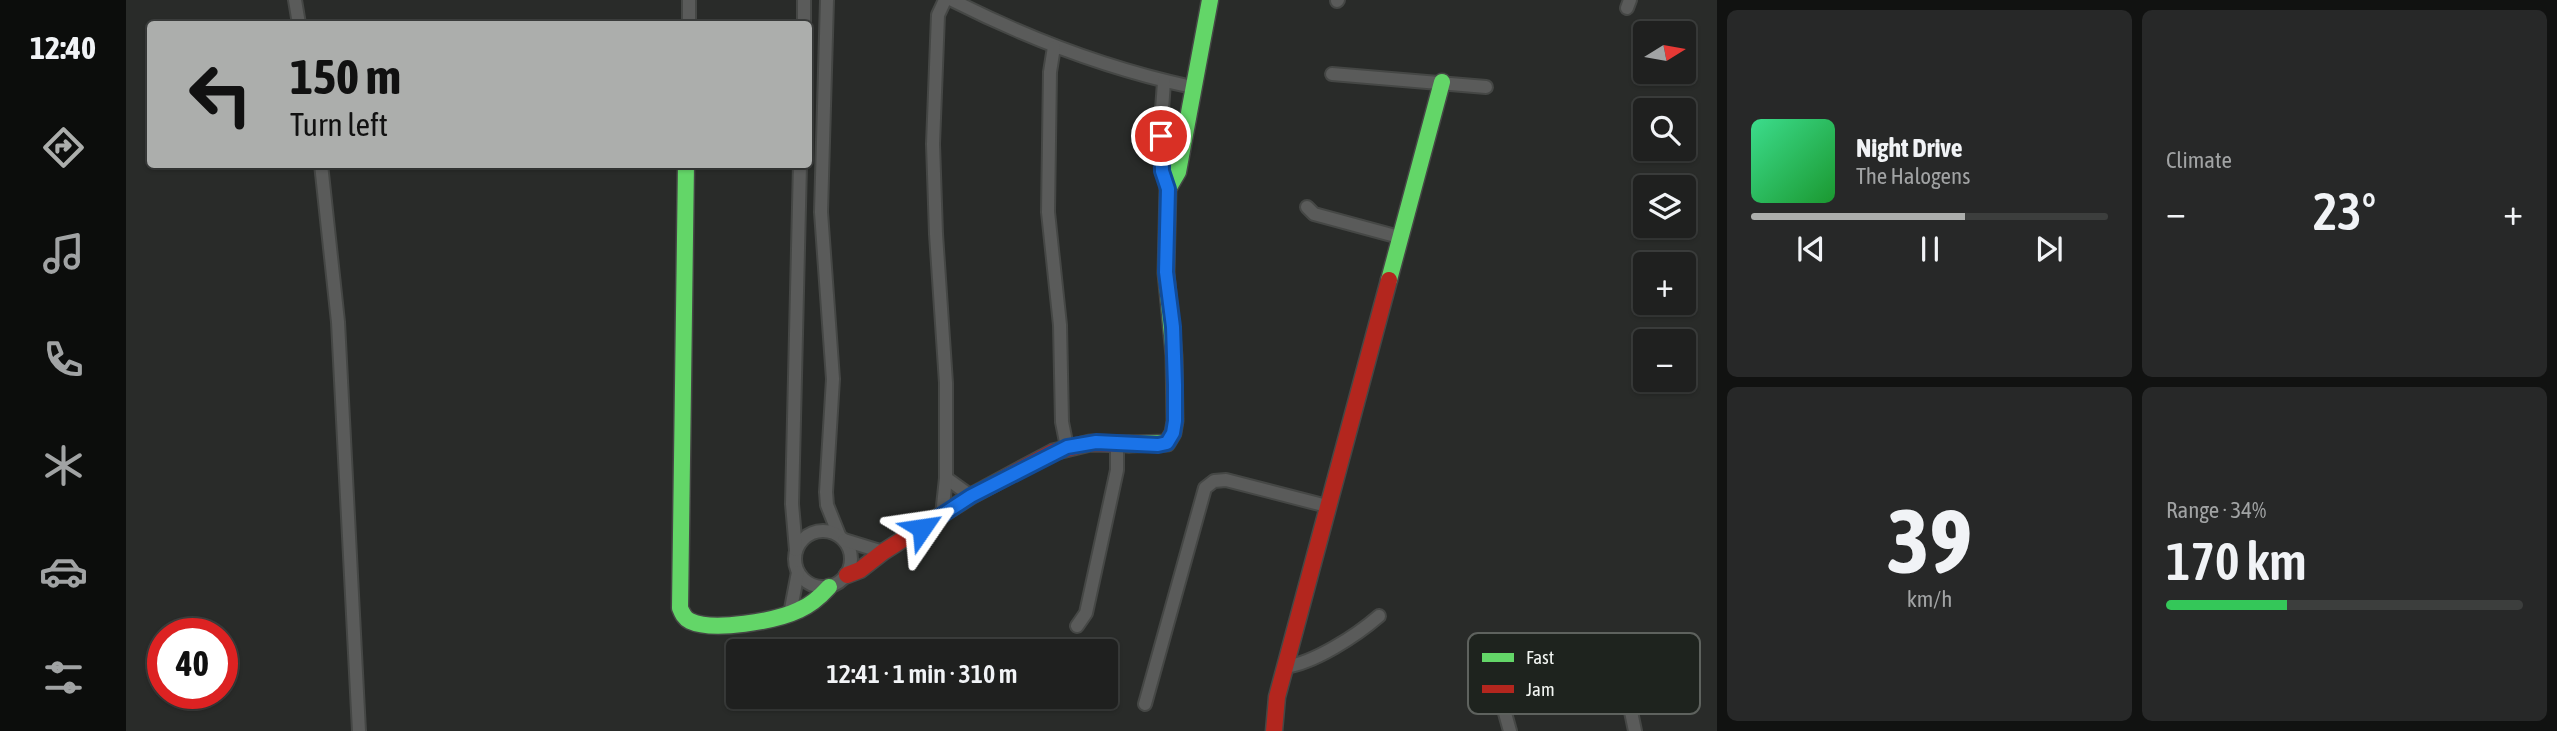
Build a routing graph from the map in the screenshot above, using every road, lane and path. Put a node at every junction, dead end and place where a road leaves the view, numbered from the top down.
1 (295, 0) edge
2 (689, 0) edge
3 (804, 0) edge
4 (827, 0) edge
5 (945, 0) edge
6 (952, 0) edge
7 (1210, 0) edge
8 (298, 21) edge
9 (689, 21) edge
10 (804, 21) edge
11 (1054, 47) junction
12 (1332, 74) dead end
13 (1164, 81) junction
14 (1442, 82) junction
15 (1486, 86) dead end
16 (1192, 87) junction
17 (321, 168) edge
18 (686, 168) edge
19 (800, 168) edge
20 (1168, 189) junction
21 (1307, 207) dead end
22 (1399, 237) junction
23 (1117, 444) junction
24 (1067, 447) junction
25 (946, 478) junction
26 (971, 496) junction
27 (1327, 506) junction
28 (942, 515) junction
29 (841, 537) junction
30 (796, 550) junction
31 (883, 552) junction
32 (798, 572) junction
33 (847, 575) junction
34 (829, 587) junction
35 (790, 614) junction
36 (1379, 616) dead end
37 (1077, 626) dead end
38 (1285, 667) junction
39 (1145, 704) dead end
40 (1505, 714) edge
41 (359, 731) edge
42 (1274, 731) edge
43 (1510, 731) edge

1 - 8 street
2 - 9 street
3 - 10 street
4 - 29 street
5 - 25 street
6 - 11 street
7 - 16 street
11 - 13 street
11 - 24 street
12 - 14 street
13 - 16 street
13 - 20 street
14 - 15 street
14 - 22 street
16 - 20 street
17 - 41 street
18 - 35 street
19 - 30 street
20 - 23 street
21 - 22 street
22 - 27 street
23 - 24 street
23 - 37 street
24 - 26 street
25 - 26 street
25 - 28 street
26 - 28 street
27 - 38 street
27 - 39 street
28 - 31 street
29 - 30 street
29 - 31 street
29 - 33 street
30 - 32 street
31 - 33 street
32 - 34 street
32 - 35 street
33 - 34 street
34 - 35 street
36 - 38 street
38 - 42 street
40 - 43 street

